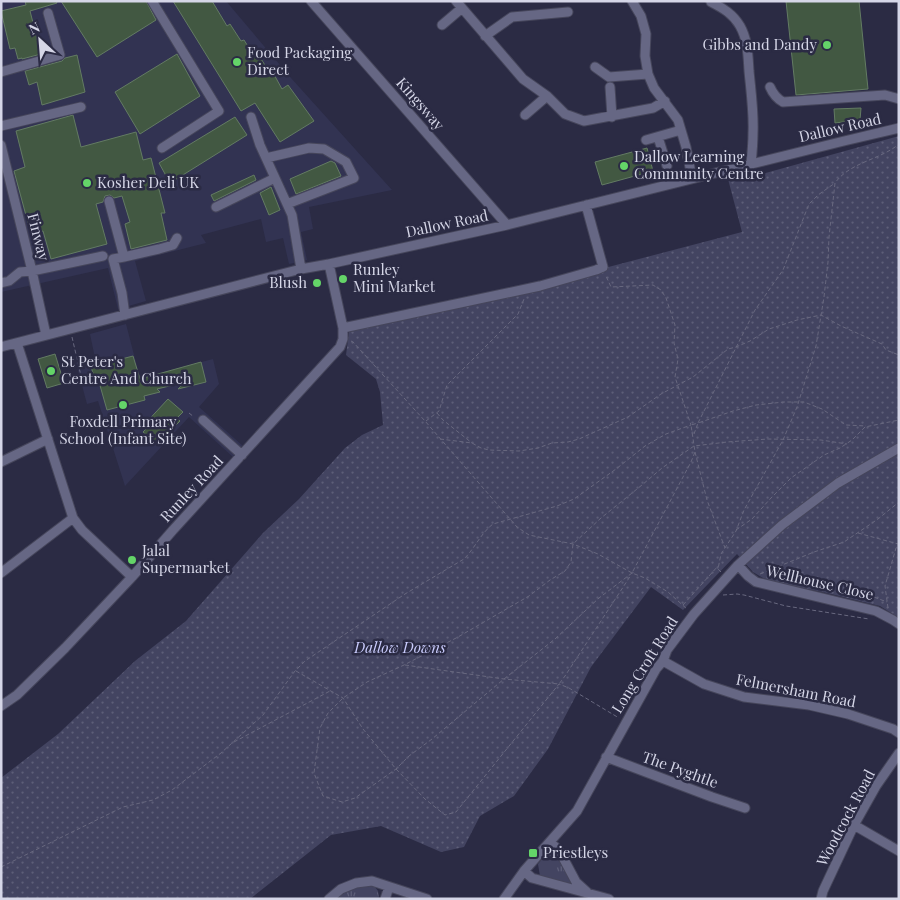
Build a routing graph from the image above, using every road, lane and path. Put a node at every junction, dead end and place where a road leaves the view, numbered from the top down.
1 (152, 1) edge
2 (312, 1) edge
3 (632, 1) edge
4 (711, 2) edge
5 (459, 5) edge
6 (568, 12) dead end
7 (48, 13) dead end
8 (442, 25) dead end
9 (485, 36) junction
10 (595, 67) dead end
11 (1, 72) edge
12 (648, 74) junction
13 (610, 87) dead end
14 (770, 87) dead end
15 (547, 96) junction
16 (899, 99) edge
17 (665, 101) junction
18 (81, 107) dead end
19 (525, 115) dead end
20 (251, 117) dead end
21 (612, 117) junction
22 (1, 126) edge
23 (899, 128) edge
24 (681, 130) junction
25 (658, 137) junction
26 (646, 140) dead end
27 (899, 144) edge
28 (1, 145) edge
29 (162, 148) dead end
30 (266, 158) junction
31 (3, 159) edge
32 (751, 164) junction
33 (667, 166) dead end
34 (275, 178) junction
35 (692, 178) junction
36 (835, 183) junction
37 (109, 201) dead end
38 (287, 204) junction
39 (586, 205) junction
40 (216, 207) dead end
41 (507, 225) junction
42 (177, 238) dead end
43 (102, 256) dead end
44 (124, 257) junction
45 (329, 264) junction
46 (602, 267) junction
47 (301, 269) junction
48 (32, 271) junction
49 (1, 282) edge
50 (529, 288) junction
51 (125, 315) junction
52 (821, 315) junction
53 (343, 328) junction
54 (69, 329) junction
55 (46, 335) junction
56 (343, 339) junction
57 (17, 343) junction
58 (1, 347) edge
59 (736, 347) junction
60 (899, 355) edge
61 (82, 376) dead end
62 (678, 386) junction
63 (798, 402) junction
64 (436, 412) junction
65 (203, 420) dead end
66 (899, 420) edge
67 (425, 421) junction
68 (698, 423) junction
69 (692, 425) junction
70 (867, 426) junction
71 (694, 435) junction
72 (48, 439) junction
73 (440, 440) junction
74 (783, 440) junction
75 (472, 443) junction
76 (847, 444) junction
77 (694, 446) junction
78 (899, 448) edge
79 (695, 452) junction
80 (242, 455) junction
81 (1, 462) edge
82 (899, 502) edge
83 (73, 518) junction
84 (511, 520) junction
85 (736, 531) junction
86 (858, 533) junction
87 (573, 544) junction
88 (899, 544) edge
89 (725, 549) junction
90 (738, 565) junction
91 (719, 566) junction
92 (767, 571) junction
93 (1, 573) edge
94 (632, 573) junction
95 (722, 573) dead end
96 (759, 574) dead end
97 (132, 577) junction
98 (728, 594) dead end
99 (887, 602) junction
100 (683, 605) junction
101 (694, 614) junction
102 (886, 616) junction
103 (875, 620) dead end
104 (899, 624) edge
105 (662, 661) junction
106 (404, 665) junction
107 (295, 670) junction
108 (504, 679) junction
109 (559, 684) junction
110 (330, 691) junction
111 (343, 698) junction
112 (1, 706) edge
113 (626, 722) junction
114 (899, 733) edge
115 (230, 744) junction
116 (899, 753) edge
117 (606, 757) junction
118 (396, 769) junction
119 (745, 808) dead end
120 (854, 825) junction
121 (550, 842) junction
122 (899, 851) edge
123 (1, 867) edge
124 (524, 871) junction
125 (389, 887) junction
126 (589, 894) junction
127 (329, 899) edge
128 (385, 899) edge
129 (427, 899) edge
130 (504, 899) edge
131 (609, 899) edge
132 (821, 899) edge

1 - 29 street
2 - 41 street, Kingsway
3 - 12 street
4 - 32 street
5 - 8 street
5 - 9 street
6 - 9 street
7 - 11 street
9 - 15 street
10 - 12 street
12 - 17 street
13 - 21 street
14 - 16 street
15 - 19 street
15 - 21 street
17 - 21 street
17 - 24 street
18 - 22 street
20 - 30 street
23 - 32 street, Dallow Road
24 - 25 street
24 - 35 street
25 - 26 street
25 - 33 street
27 - 36 path
28 - 31 street, Finway
30 - 34 street
30 - 38 street
31 - 48 street, Finway
32 - 35 street, Dallow Road
34 - 38 street
34 - 40 street
35 - 39 street, Dallow Road
36 - 52 path
36 - 59 path
37 - 44 street
38 - 47 street
39 - 41 street, Dallow Road
39 - 46 street
41 - 45 street, Dallow Road
42 - 44 street
43 - 48 street
44 - 51 street
45 - 47 street, Dallow Road
45 - 53 street
46 - 50 street
46 - 62 path
47 - 51 street, Dallow Road
48 - 49 street
48 - 55 street, Finway
50 - 53 street
50 - 64 path
51 - 54 street, Dallow Road
52 - 59 path
52 - 60 path
52 - 63 path
53 - 56 street
54 - 55 street, Dallow Road
54 - 61 path
55 - 57 street, Dallow Road
56 - 67 path
56 - 80 street, Runley Road
57 - 58 street, Dallow Road
57 - 72 street
59 - 62 path
59 - 68 path
62 - 69 path
62 - 75 path
63 - 68 path
63 - 70 path
63 - 74 path
64 - 67 path
64 - 75 path
65 - 80 street
66 - 70 path
67 - 73 path
68 - 69 path
68 - 71 path
69 - 71 path
69 - 84 path
70 - 76 path
71 - 77 path
72 - 81 street
72 - 83 street
73 - 75 path
73 - 84 path
74 - 76 path
74 - 77 path
74 - 85 path
76 - 85 path
77 - 79 path
77 - 87 path
78 - 90 street, Long Croft Road
79 - 89 path
79 - 94 path
80 - 97 street, Runley Road
82 - 86 path
83 - 93 street
83 - 97 street
84 - 87 path
84 - 107 path
85 - 89 path
86 - 88 path
86 - 92 path
87 - 94 path
87 - 106 path
88 - 99 path
89 - 91 path
90 - 101 street, Long Croft Road
90 - 102 street, Wellhouse Close
91 - 95 path
91 - 100 path
92 - 96 path
92 - 99 path
94 - 100 path
94 - 108 path
94 - 109 path
97 - 112 street, Runley Road
98 - 103 path
99 - 102 path
100 - 101 path
101 - 105 street, Long Croft Road
102 - 104 street, Wellhouse Close
105 - 113 street, Long Croft Road
105 - 114 street, Felmersham Road
106 - 108 path
106 - 111 path
107 - 110 path
107 - 115 path
108 - 109 path
108 - 118 path
109 - 113 path
109 - 118 path
110 - 111 path
110 - 115 path
111 - 118 path
111 - 118 path
113 - 117 street, Long Croft Road
115 - 123 path
116 - 120 street, Woodcock Road
117 - 119 street, The Pyghtle
117 - 121 street, Long Croft Road
120 - 122 street
120 - 132 street, Woodcock Road
121 - 124 street, Long Croft Road
121 - 126 street
124 - 126 street
124 - 130 street, Long Croft Road
125 - 127 street
125 - 128 street
125 - 129 street
126 - 131 street

